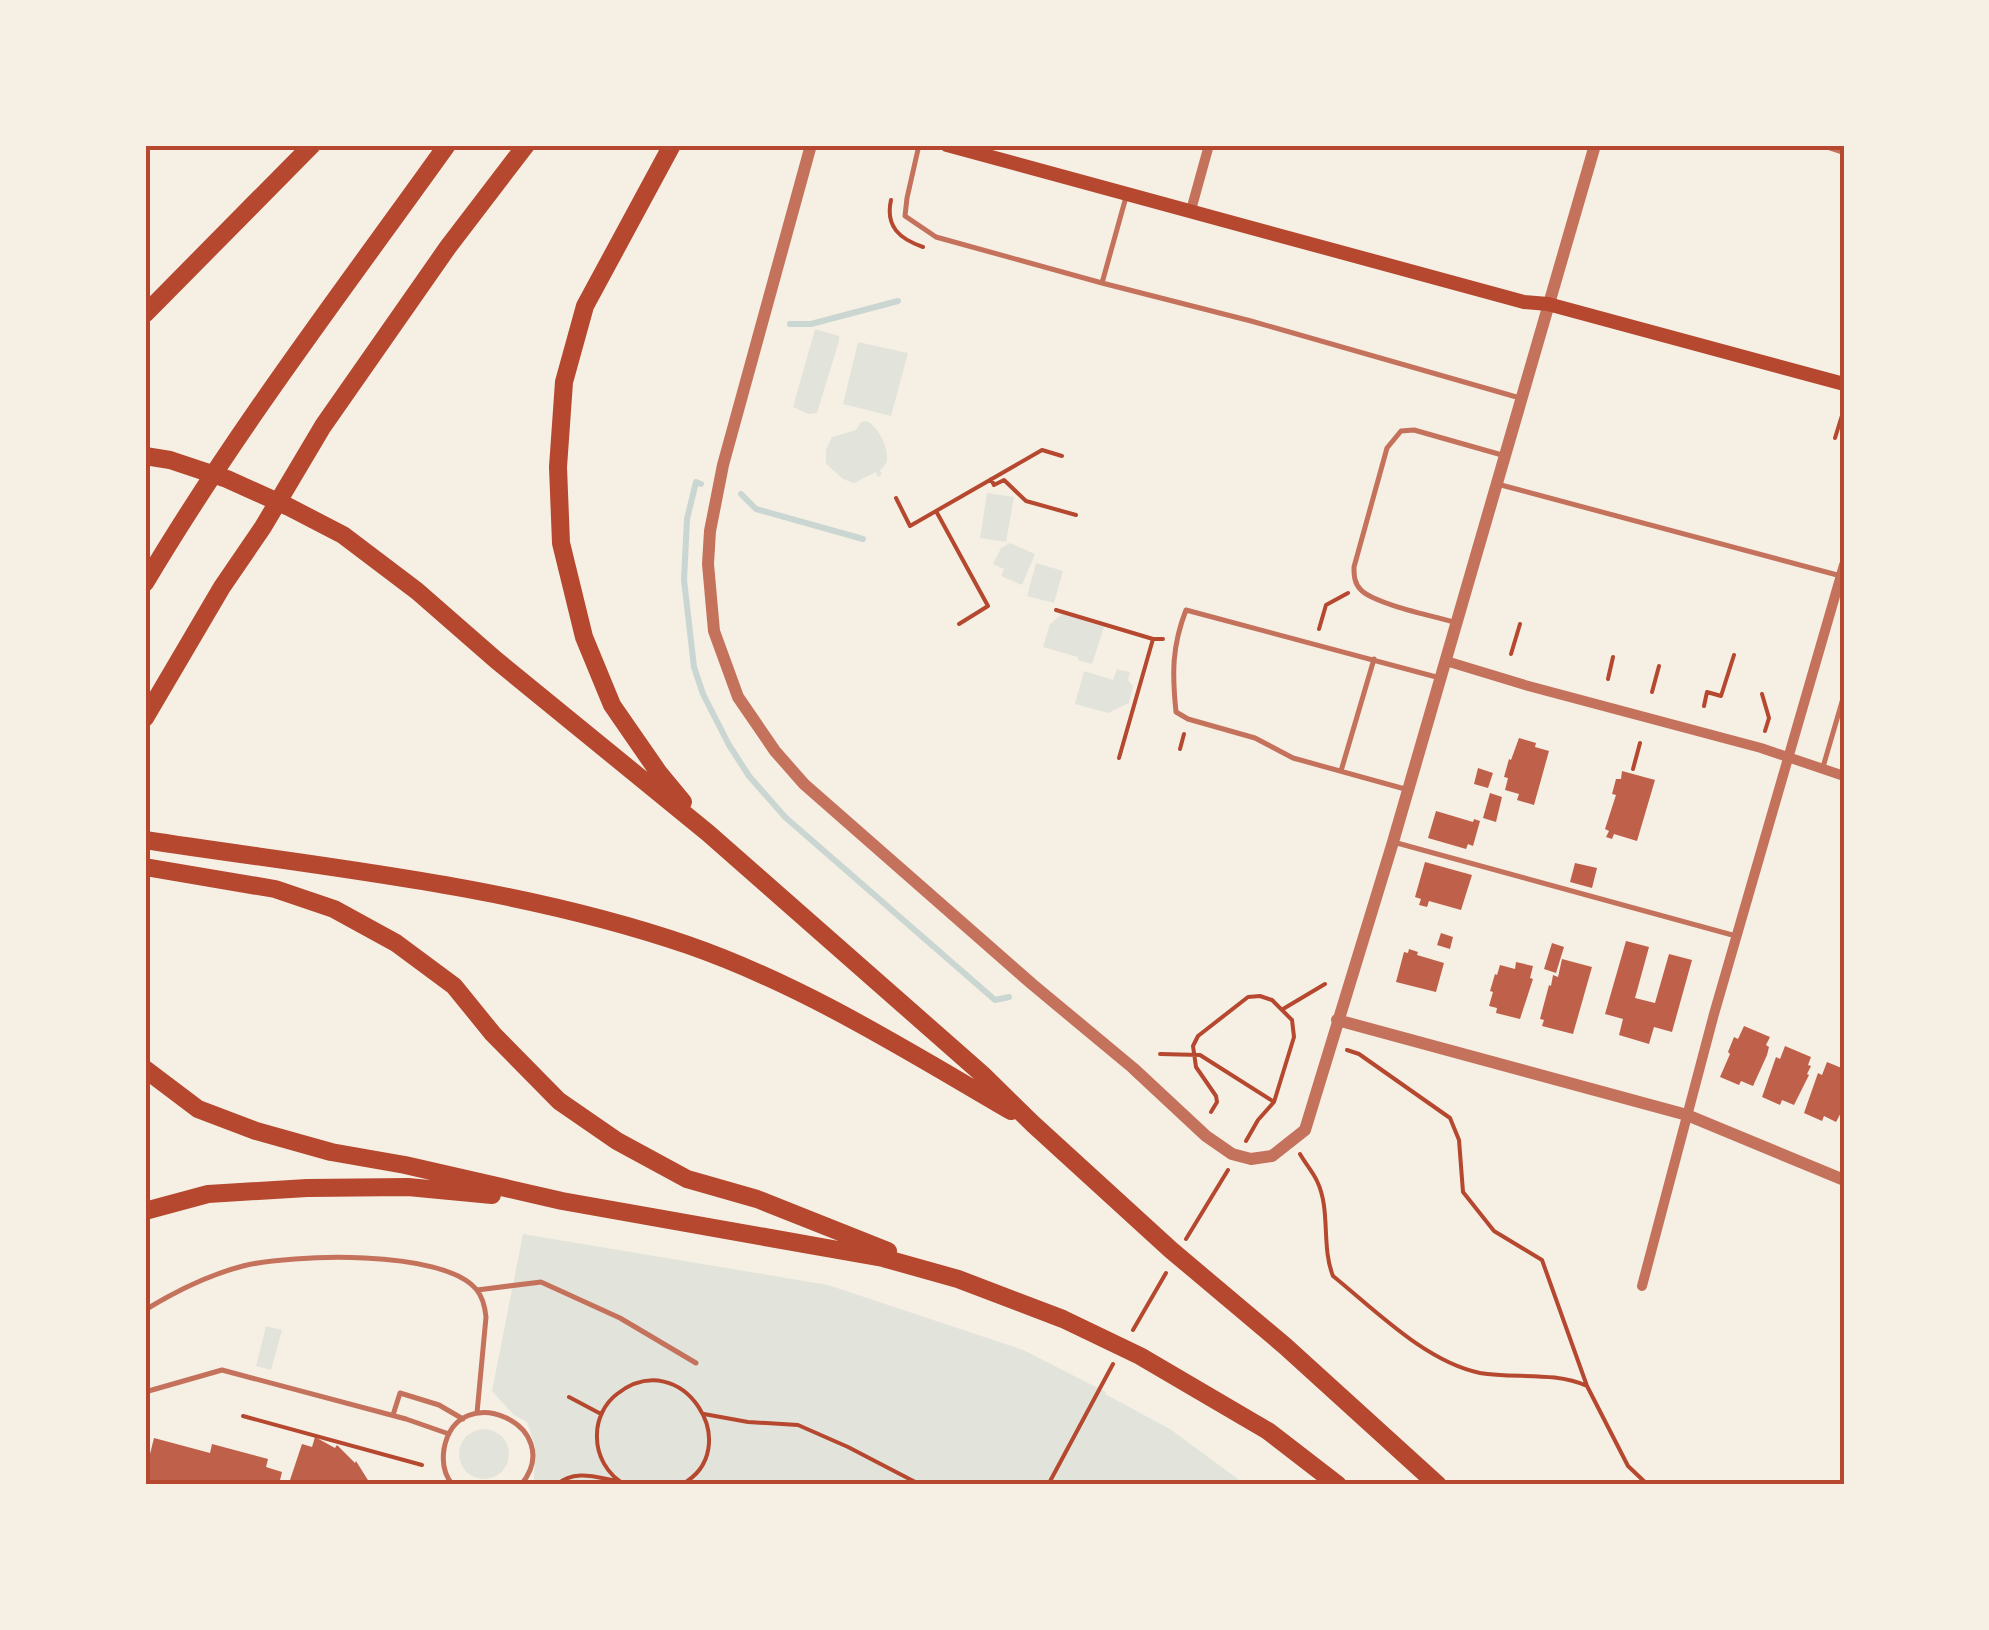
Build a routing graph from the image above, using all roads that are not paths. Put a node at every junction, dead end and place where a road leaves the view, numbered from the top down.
1 (312, 145) edge
2 (447, 145) edge
3 (526, 145) edge
4 (672, 145) edge
5 (812, 145) edge
6 (920, 145) edge
7 (947, 145) edge
8 (1210, 145) edge
9 (1596, 145) edge
10 (1828, 145) edge
11 (1844, 150) edge
12 (1126, 194) junction
13 (1190, 210) junction
14 (1102, 284) junction
15 (1548, 304) junction
16 (145, 314) edge
17 (1844, 384) edge
18 (1520, 398) junction
19 (1504, 455) junction
20 (145, 456) edge
21 (1496, 484) junction
22 (1842, 571) edge
23 (145, 583) edge
24 (1457, 623) junction
25 (1374, 659) junction
26 (1446, 661) junction
27 (1441, 678) junction
28 (1844, 695) edge
29 (145, 718) edge
30 (1788, 756) junction
31 (1823, 767) junction
32 (1341, 770) junction
33 (1844, 776) edge
34 (1408, 790) junction
35 (708, 833) junction
36 (145, 840) edge
37 (1394, 842) junction
38 (145, 867) edge
39 (1736, 936) junction
40 (1337, 1020) junction
41 (145, 1069) edge
42 (1687, 1115) junction
43 (1033, 1124) junction
44 (1844, 1180) edge
45 (562, 1201) junction
46 (145, 1211) edge
47 (958, 1279) junction
48 (1642, 1286) dead end
49 (477, 1290) junction
50 (145, 1310) edge
51 (696, 1364) dead end
52 (145, 1392) edge
53 (477, 1413) junction
54 (393, 1415) junction
55 (463, 1418) junction
56 (449, 1434) junction
57 (449, 1484) edge
58 (522, 1485) edge
59 (1338, 1485) edge
60 (1438, 1485) edge

1 - 16 highway
2 - 23 highway
3 - 29 highway
4 - 35 highway
5 - 40 street
6 - 14 lane
7 - 12 main road
8 - 13 street
9 - 15 street
10 - 11 street
12 - 13 main road
12 - 14 lane
13 - 15 main road
14 - 18 lane
15 - 17 main road
15 - 18 street
18 - 19 street
19 - 21 street
19 - 24 lane
20 - 35 highway
21 - 22 lane
21 - 24 street
22 - 30 street
24 - 26 street
25 - 27 lane
25 - 32 lane
25 - 32 lane
26 - 27 street
26 - 30 street
27 - 34 street
28 - 31 lane
30 - 31 street
30 - 39 street
31 - 33 street
32 - 34 lane
34 - 37 street
35 - 43 highway
36 - 43 highway
37 - 39 lane
37 - 40 street
38 - 47 highway
39 - 42 street
40 - 42 street
41 - 45 highway
42 - 44 street
42 - 48 street
43 - 60 highway
45 - 46 highway
45 - 47 highway
47 - 59 highway
49 - 50 lane
49 - 51 lane
49 - 53 lane
52 - 54 lane
53 - 55 lane
53 - 58 lane
54 - 55 lane
54 - 56 lane
55 - 56 lane
56 - 57 lane

